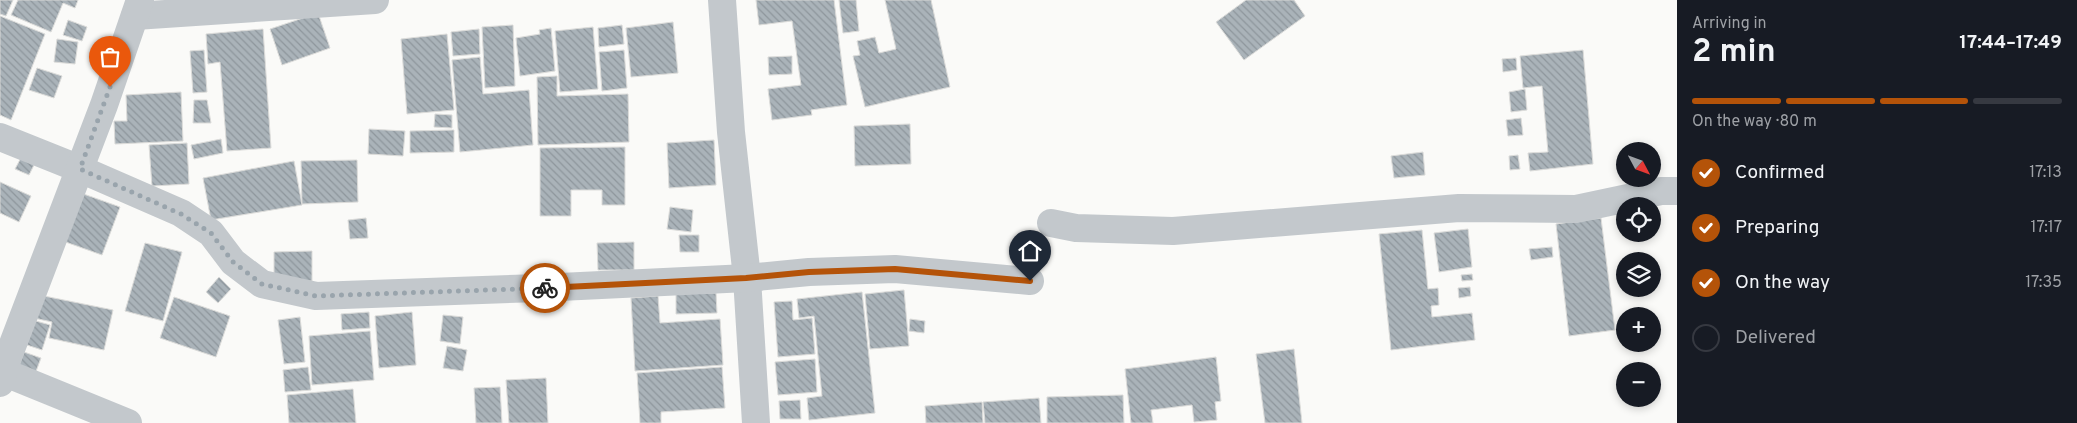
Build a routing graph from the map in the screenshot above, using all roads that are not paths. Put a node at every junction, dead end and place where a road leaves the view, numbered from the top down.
1 (375, 0) edge
2 (722, 0) edge
3 (138, 8) edge
4 (0, 137) edge
5 (80, 169) junction
6 (1677, 191) edge
7 (1051, 223) dead end
8 (746, 278) junction
9 (1030, 281) dead end
10 (2, 378) edge
11 (128, 423) edge
12 (756, 423) edge

1 - 3 street
2 - 8 street
3 - 5 street
4 - 5 street
5 - 8 street
5 - 10 street
6 - 7 street
8 - 9 street
8 - 12 street
10 - 11 street

